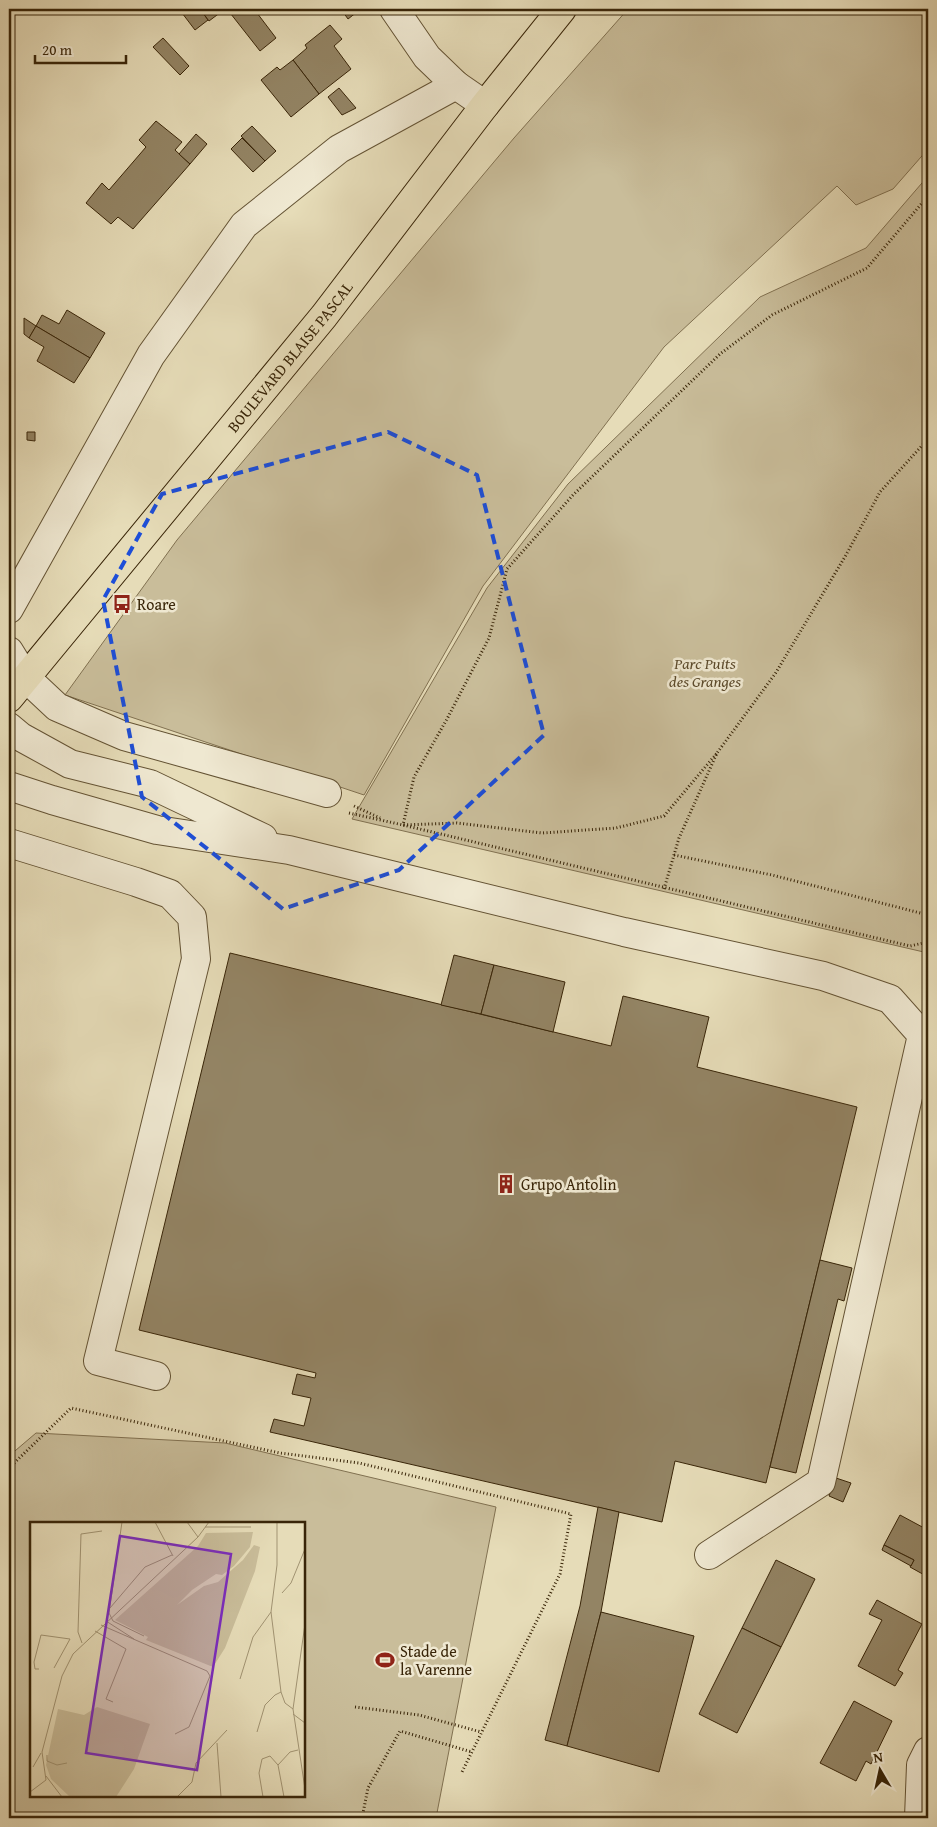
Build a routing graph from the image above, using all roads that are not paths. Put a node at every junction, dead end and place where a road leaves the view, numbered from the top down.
1 (394, 9) edge
2 (562, 9) edge
3 (456, 85) junction
4 (484, 105) junction
5 (9, 609) edge
6 (9, 651) edge
7 (17, 687) edge
8 (9, 727) edge
9 (9, 786) edge
10 (327, 793) road end
11 (9, 843) edge
12 (289, 850) junction
13 (156, 1376) dead end
14 (710, 1555) dead end
15 (928, 1752) edge
16 (919, 1818) edge

1 - 3 street
2 - 4 main road, BOULEVARD BLAISE PASCAL
3 - 4 street
3 - 5 street
4 - 7 main road, BOULEVARD BLAISE PASCAL
6 - 7 street
7 - 10 street
8 - 12 street
9 - 12 street
11 - 13 street
12 - 14 street
15 - 16 street

